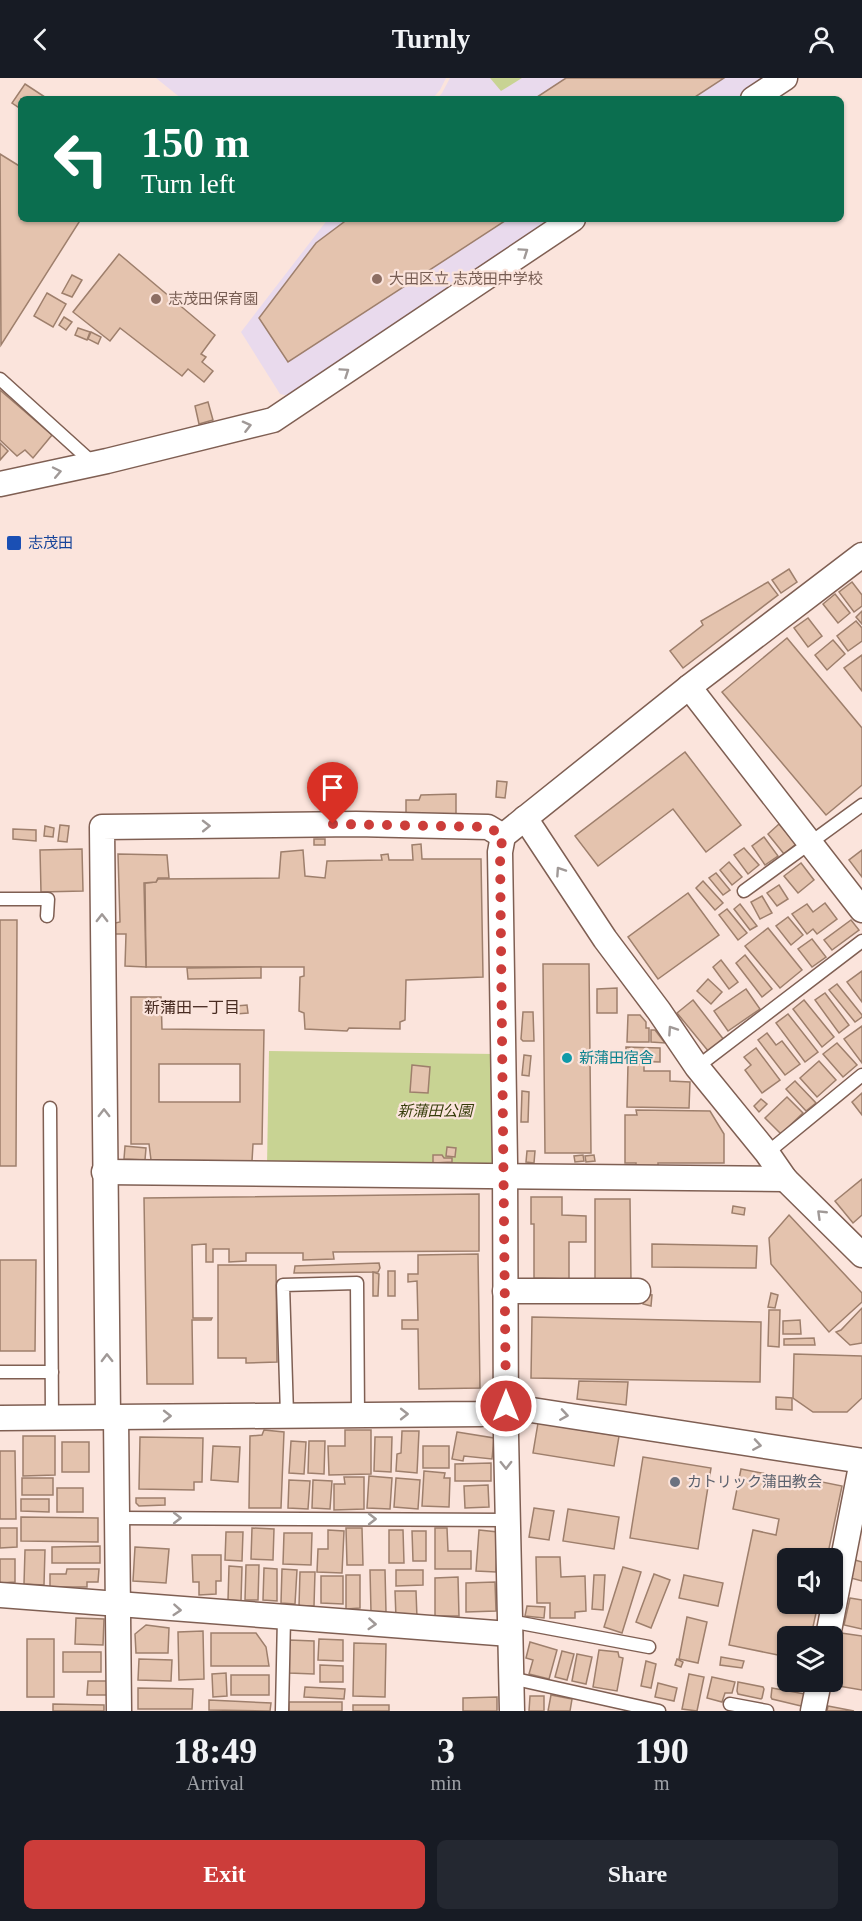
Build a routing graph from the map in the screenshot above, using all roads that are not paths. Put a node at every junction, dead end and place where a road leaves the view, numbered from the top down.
1 (785, 78) edge
2 (758, 96) edge
3 (569, 222) edge
4 (0, 379) edge
5 (94, 464) junction
6 (0, 484) edge
7 (857, 568) edge
8 (689, 687) junction
9 (862, 805) edge
10 (525, 818) junction
11 (503, 836) junction
12 (809, 843) junction
13 (744, 891) dead end
14 (0, 899) edge
15 (862, 909) edge
16 (47, 916) dead end
17 (862, 941) edge
18 (697, 1067) junction
19 (862, 1075) edge
20 (50, 1108) dead end
21 (767, 1153) junction
22 (104, 1172) junction
23 (505, 1175) junction
24 (785, 1179) junction
25 (862, 1256) edge
26 (505, 1291) junction
27 (638, 1291) dead end
28 (0, 1372) edge
29 (52, 1372) junction
30 (506, 1406) junction
31 (358, 1414) junction
32 (287, 1415) junction
33 (52, 1417) junction
34 (112, 1417) junction
35 (0, 1418) edge
36 (862, 1461) edge
37 (118, 1518) junction
38 (507, 1520) junction
39 (0, 1595) edge
40 (119, 1605) junction
41 (284, 1618) junction
42 (830, 1626) edge
43 (510, 1627) junction
44 (649, 1647) dead end
45 (511, 1678) junction
46 (817, 1692) edge
47 (730, 1704) dead end
48 (119, 1711) edge
49 (282, 1711) edge
50 (512, 1711) edge
51 (659, 1711) edge
52 (767, 1711) edge
53 (813, 1711) edge

1 - 2 street
5 -> 3 street
4 - 5 lane
6 -> 5 street
7 - 8 street
8 - 10 street
8 - 12 street
9 - 12 lane
10 - 11 street
18 -> 10 street
22 -> 11 street
11 - 23 street
12 - 13 lane
12 - 15 street
14 - 16 lane
17 - 18 lane
18 - 21 street
19 - 21 lane
20 - 29 lane
21 - 24 street
22 - 23 street
34 -> 22 street
23 - 24 street
23 - 26 street
25 -> 24 street
26 - 27 street
26 - 30 street
28 - 29 lane
29 - 33 lane
31 -> 30 street
30 -> 36 street
30 -> 38 street
31 - 32 street
31 - 32 lane
34 -> 32 street
33 - 34 street
33 - 35 street
34 - 37 street
36 - 42 street
37 -> 38 lane
37 - 40 street
38 - 43 street
39 - 40 street
40 -> 41 street
40 - 48 street
41 -> 43 street
41 - 49 lane
43 - 44 lane
43 - 45 street
45 - 50 street
45 - 51 lane
46 - 53 street
47 - 52 lane

